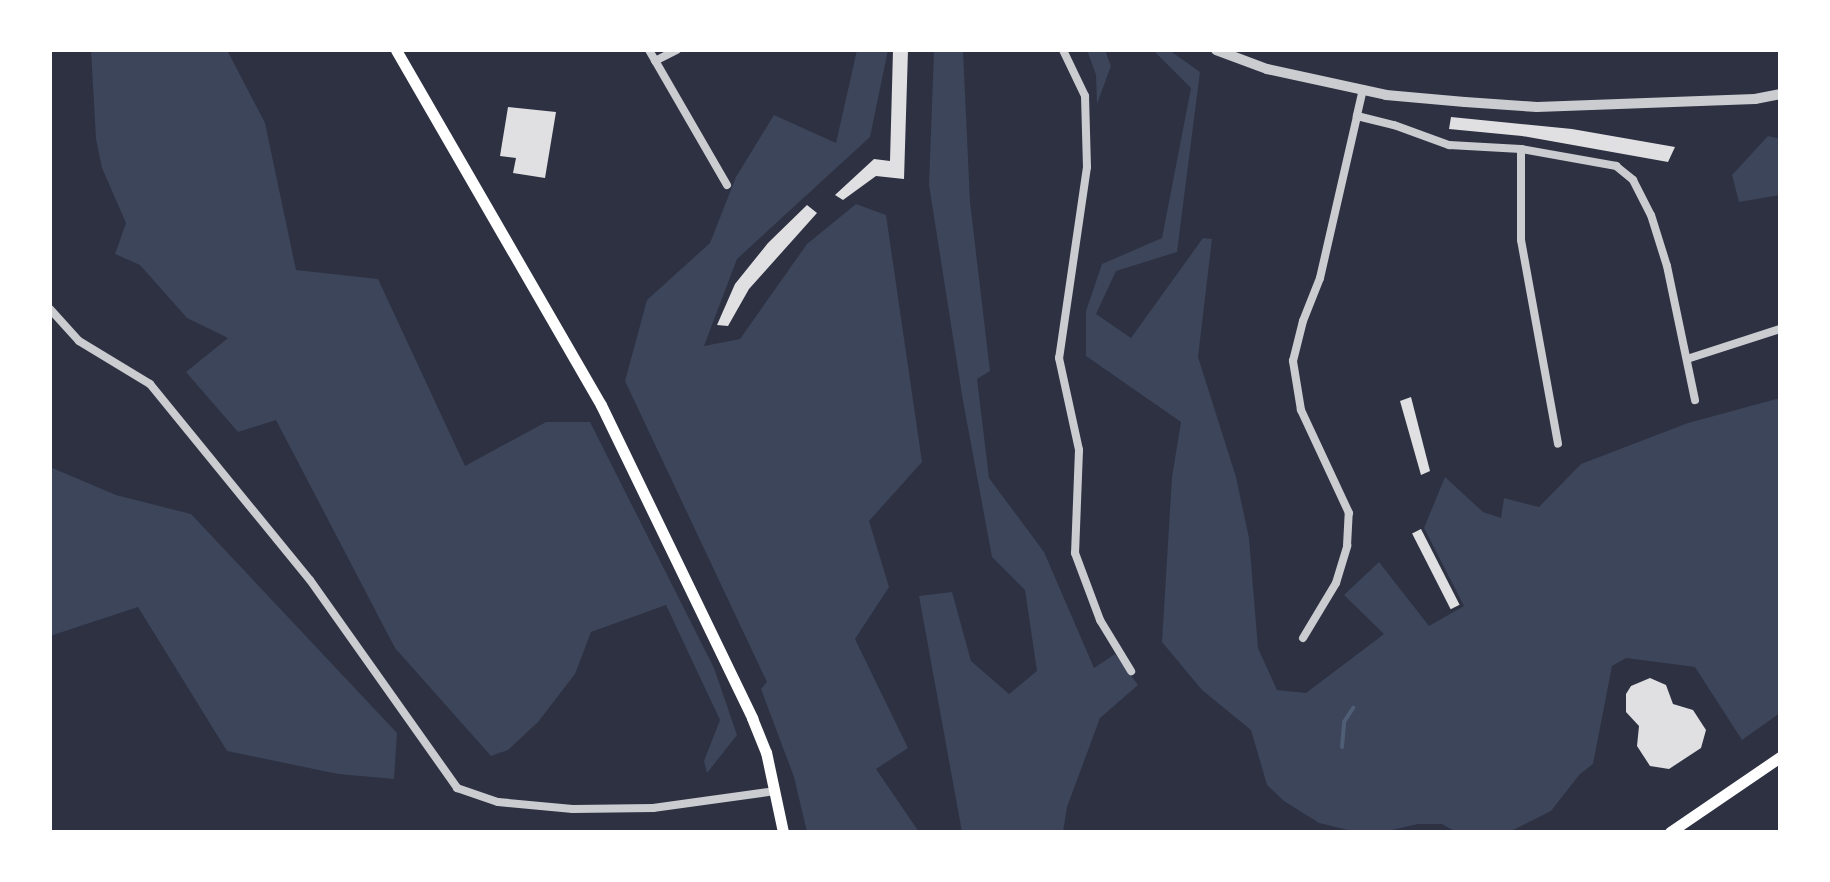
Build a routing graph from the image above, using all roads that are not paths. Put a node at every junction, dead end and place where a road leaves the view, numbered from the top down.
1 (396, 50) edge
2 (649, 50) edge
3 (677, 50) edge
4 (1063, 50) edge
5 (1216, 50) edge
6 (655, 61) junction
7 (1363, 89) junction
8 (1780, 94) edge
9 (1357, 116) junction
10 (1521, 149) junction
11 (727, 185) dead end
12 (50, 309) edge
13 (1780, 329) edge
14 (1687, 359) junction
15 (1695, 400) dead end
16 (1558, 444) dead end
17 (1303, 638) dead end
18 (1131, 671) dead end
19 (1780, 757) edge
20 (775, 791) junction
21 (783, 832) edge
22 (1670, 832) edge

1 - 20 main road
2 - 6 street
3 - 6 street
4 - 18 street
5 - 7 street
6 - 11 street
7 - 8 street
7 - 9 street
9 - 10 street
9 - 17 street
10 - 14 street
10 - 16 street
12 - 20 street
13 - 14 street
14 - 15 street
19 - 22 main road
20 - 21 main road

